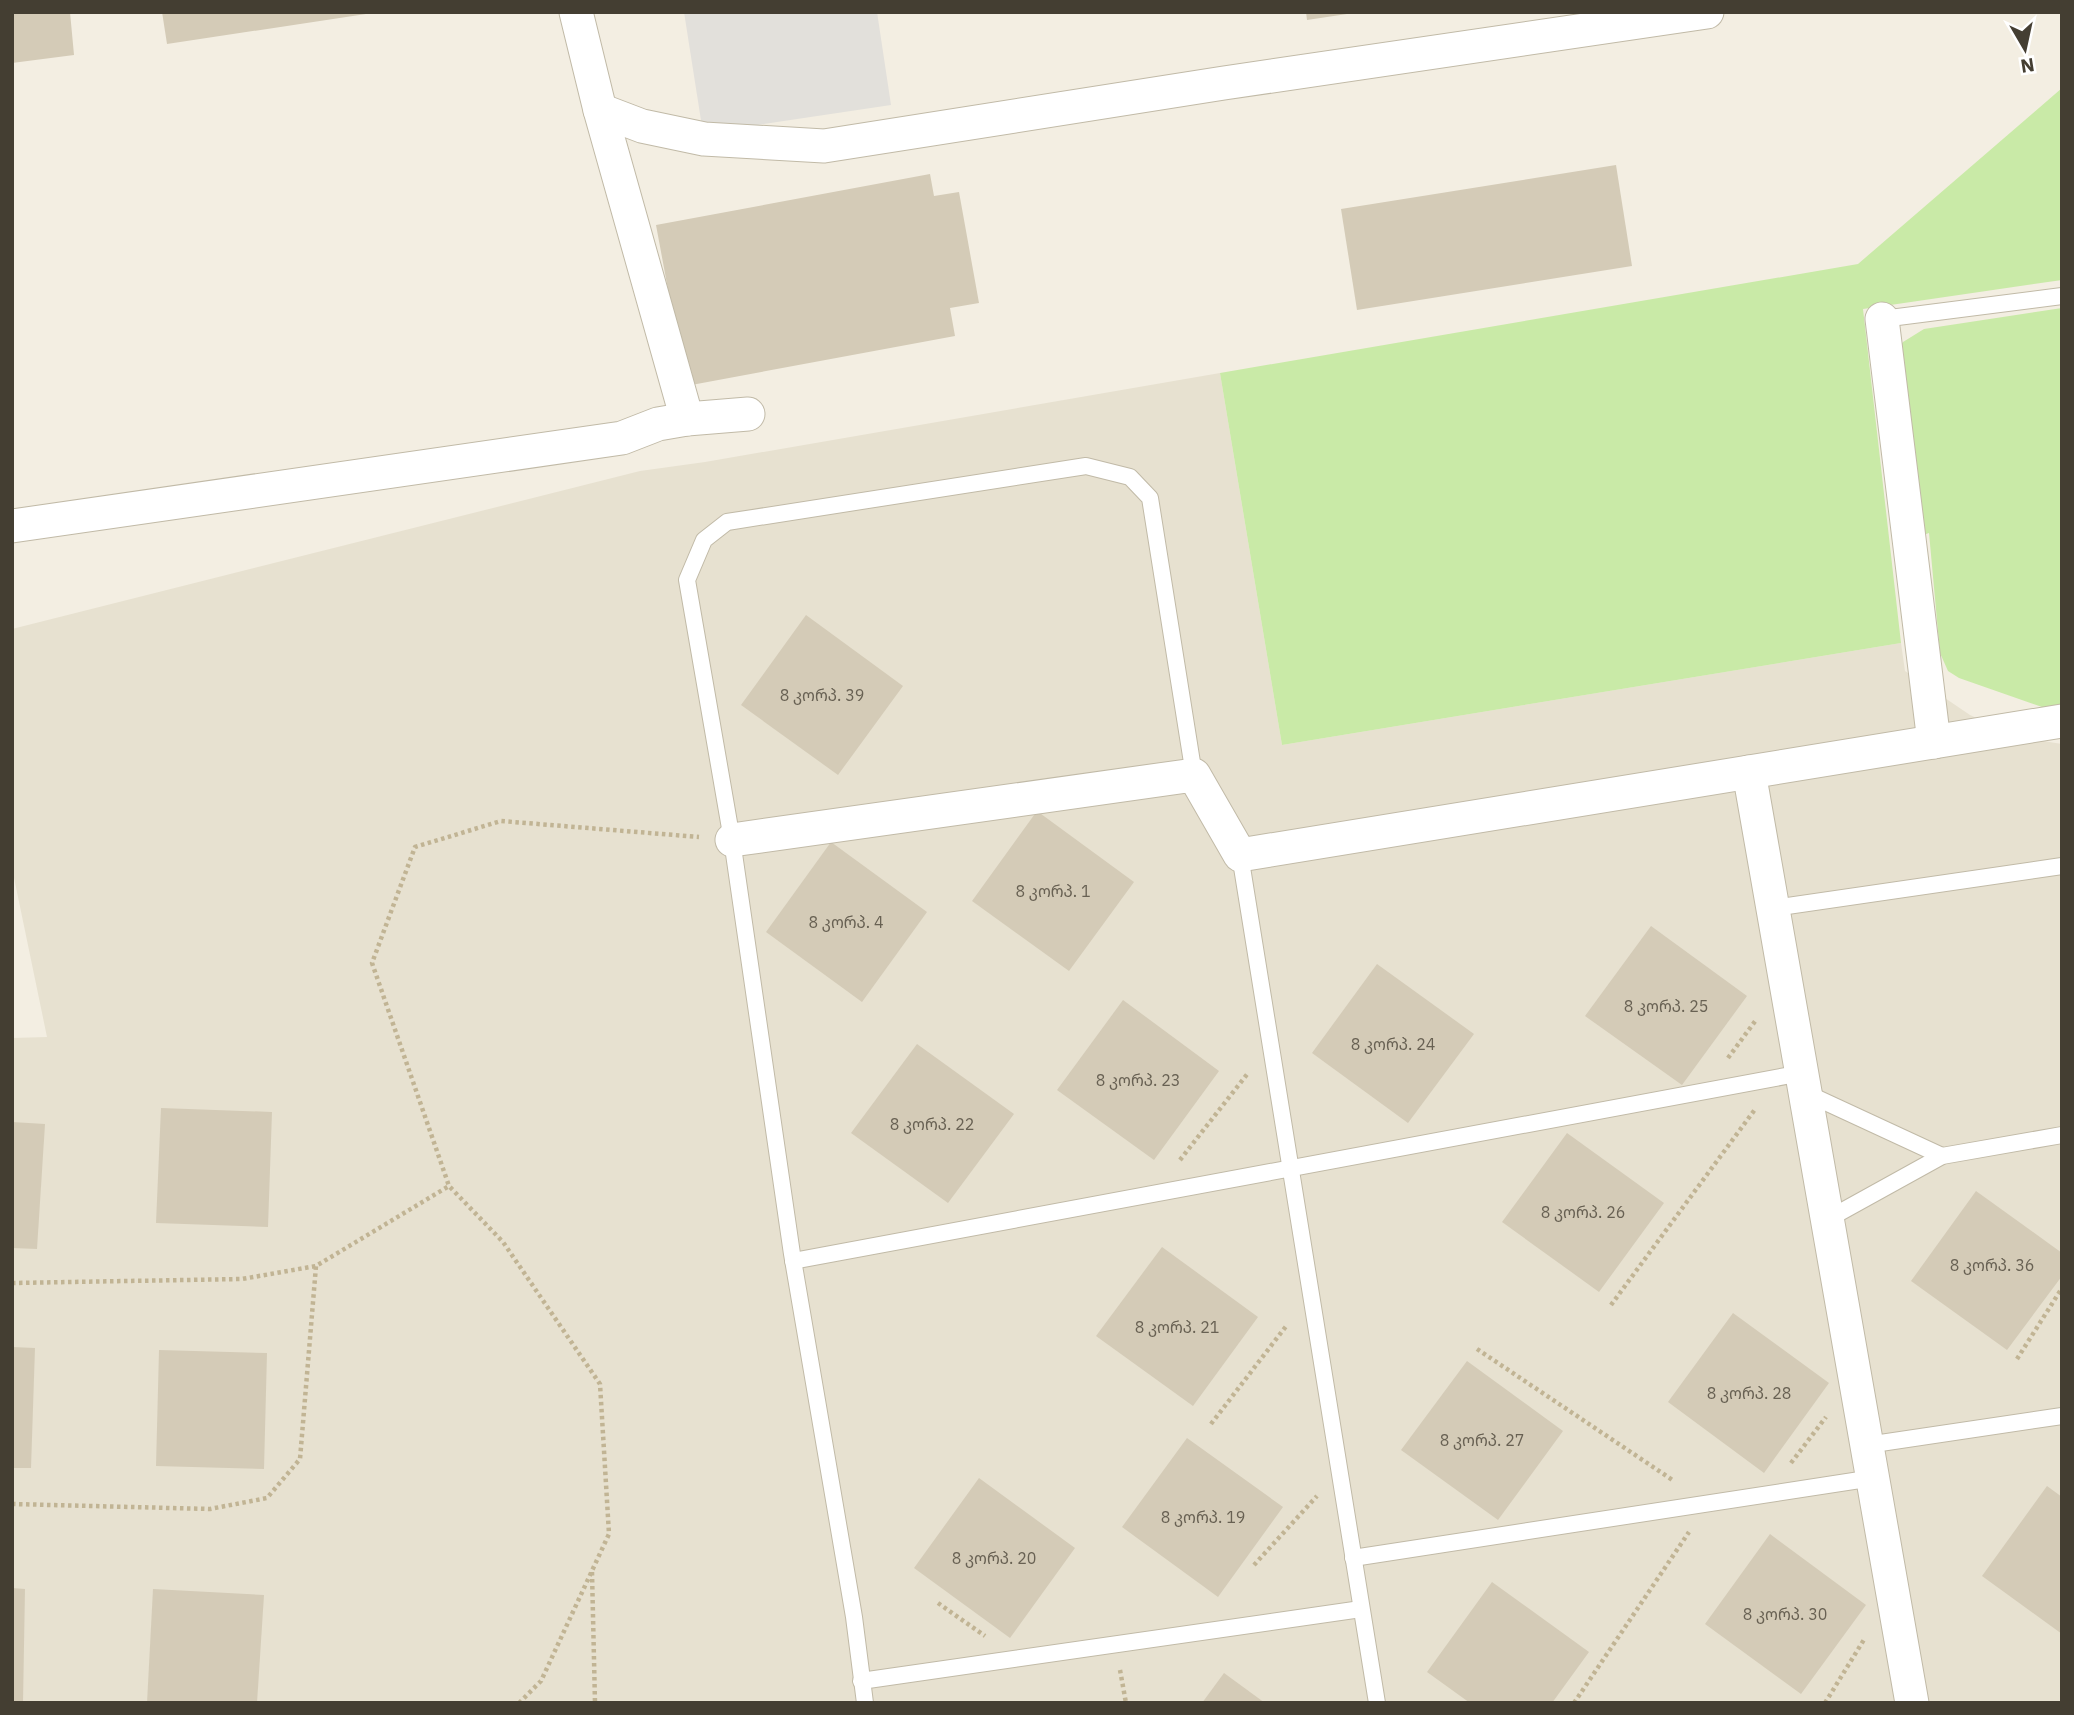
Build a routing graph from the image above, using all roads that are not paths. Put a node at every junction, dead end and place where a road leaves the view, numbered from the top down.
1 (576, 12) edge
2 (1707, 12) edge
3 (600, 110) junction
4 (2062, 296) edge
5 (1882, 319) joint
6 (748, 414) dead end
7 (687, 419) junction
8 (12, 526) edge
9 (2062, 721) edge
10 (1934, 742) junction
11 (1749, 772) junction
12 (1194, 775) junction
13 (732, 840) junction
14 (1240, 855) junction
15 (2062, 866) edge
16 (1773, 908) junction
17 (1795, 1081) junction
18 (2062, 1135) edge
19 (1942, 1156) junction
20 (1290, 1169) junction
21 (1828, 1219) junction
22 (793, 1261) junction
23 (2062, 1416) edge
24 (1867, 1445) junction
25 (1873, 1478) junction
26 (1353, 1558) junction
27 (1361, 1609) junction
28 (861, 1681) junction
29 (865, 1703) edge
30 (1377, 1703) edge
31 (1912, 1703) edge

1 - 3 street
2 - 3 street
3 - 7 street
4 - 5 lane
5 - 10 street
6 - 7 street
7 - 8 street
9 - 10 street
10 - 11 street
11 - 14 street
11 - 16 street
12 - 13 street
12 - 13 lane
12 - 14 street
13 - 22 lane
14 - 20 lane
15 - 16 lane
16 - 17 street
17 - 19 lane
17 - 20 lane
17 - 21 street
18 - 19 lane
19 - 21 lane
20 - 22 lane
20 - 26 lane
21 - 24 street
22 - 28 lane
23 - 24 lane
24 - 25 street
25 - 26 lane
25 - 31 street
26 - 27 lane
27 - 28 lane
27 - 30 lane
28 - 29 lane

